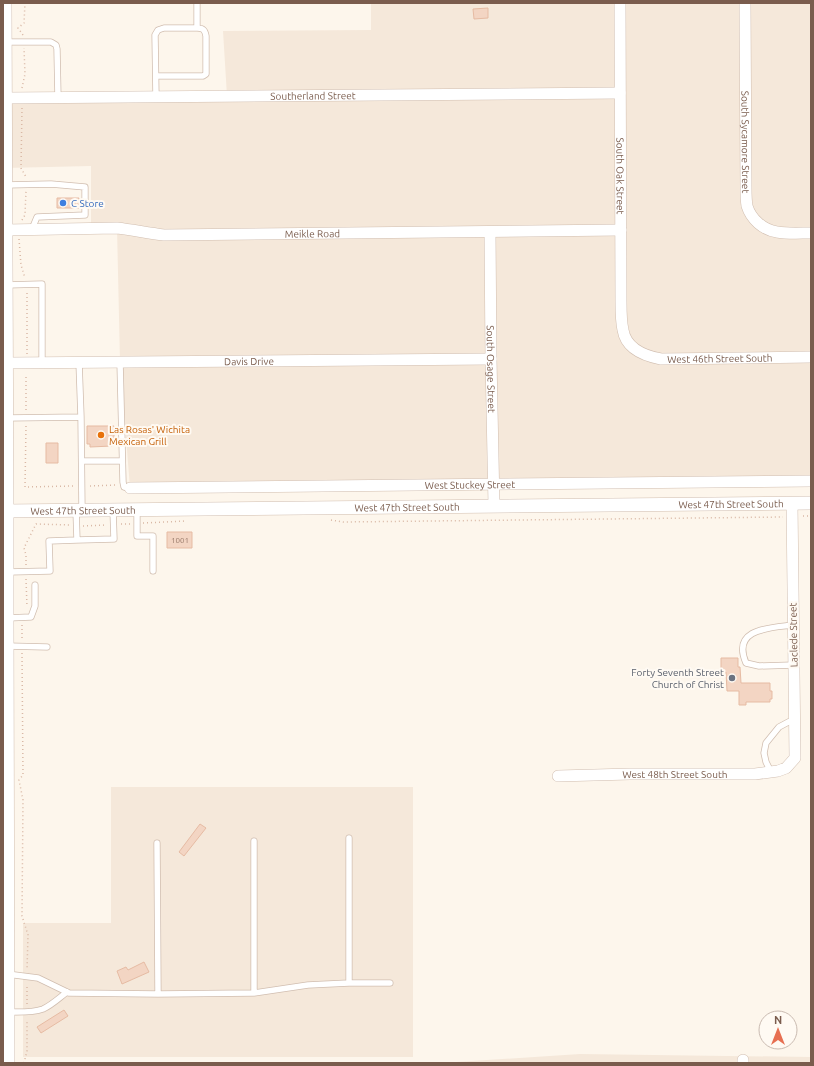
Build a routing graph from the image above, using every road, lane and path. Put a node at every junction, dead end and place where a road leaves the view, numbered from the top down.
1 (5, 3) edge
2 (25, 3) edge
3 (196, 3) edge
4 (620, 3) edge
5 (745, 3) edge
6 (197, 28) junction
7 (5, 42) junction
8 (23, 42) junction
9 (4, 72) edge
10 (156, 76) junction
11 (620, 93) junction
12 (156, 97) junction
13 (5, 98) junction
14 (22, 98) junction
15 (58, 98) junction
16 (4, 136) edge
17 (26, 184) junction
18 (5, 185) junction
19 (4, 210) edge
20 (5, 230) junction
21 (19, 230) junction
22 (32, 230) junction
23 (621, 230) junction
24 (490, 232) junction
25 (811, 233) edge
26 (27, 284) junction
27 (6, 285) junction
28 (4, 323) edge
29 (632, 346) joint
30 (491, 358) junction
31 (811, 358) edge
32 (120, 361) junction
33 (26, 362) junction
34 (42, 362) junction
35 (78, 362) junction
36 (7, 363) junction
37 (5, 392) edge
38 (81, 417) junction
39 (7, 418) junction
40 (26, 418) junction
41 (82, 461) junction
42 (122, 461) junction
43 (811, 481) edge
44 (494, 484) junction
45 (118, 485) dead end
46 (82, 486) junction
47 (130, 488) joint
48 (792, 503) junction
49 (811, 503) edge
50 (494, 506) junction
51 (113, 509) junction
52 (137, 509) junction
53 (79, 510) junction
54 (5, 511) edge
55 (811, 516) edge
56 (792, 517) junction
57 (330, 520) dead end
58 (193, 521) dead end
59 (137, 523) junction
60 (114, 524) junction
61 (77, 526) junction
62 (77, 540) junction
63 (153, 571) dead end
64 (7, 572) junction
65 (26, 572) junction
66 (35, 585) dead end
67 (5, 616) edge
68 (22, 617) junction
69 (793, 625) junction
70 (7, 646) junction
71 (22, 646) junction
72 (47, 646) dead end
73 (794, 665) junction
74 (794, 719) junction
75 (789, 765) joint
76 (771, 772) junction
77 (558, 776) dead end
78 (349, 838) dead end
79 (254, 841) dead end
80 (157, 843) dead end
81 (5, 848) edge
82 (5, 907) edge
83 (5, 942) edge
84 (7, 974) junction
85 (27, 977) junction
86 (349, 983) junction
87 (390, 983) dead end
88 (67, 992) junction
89 (254, 993) junction
90 (158, 994) junction
91 (7, 1012) junction
92 (27, 1012) junction
93 (6, 1055) edge
94 (24, 1063) edge

1 - 7 street
2 - 8 path
3 - 6 lane
4 - 11 street, South Oak Street
5 - 25 street, South Sycamore Street
6 - 10 lane
6 - 10 lane
7 - 8 lane
7 - 9 street
8 - 14 path
8 - 15 lane
9 - 13 street
10 - 12 lane
11 - 12 street, Southerland Street
11 - 23 street, South Oak Street
12 - 15 street, Southerland Street
13 - 14 street, Southerland Street
13 - 16 street
14 - 15 street, Southerland Street
14 - 17 path
16 - 18 street
17 - 18 lane
17 - 21 path
17 - 22 lane
18 - 19 street
19 - 20 street
20 - 21 street, Meikle Road
20 - 27 street
21 - 22 street, Meikle Road
21 - 26 path
22 - 24 street, Meikle Road
23 - 24 street, Meikle Road
23 - 29 street, South Oak Street
24 - 30 street, South Osage Street
26 - 27 lane
26 - 33 path
26 - 34 lane
27 - 28 street
28 - 36 street
29 - 31 street, West 46th Street South
30 - 32 street, Davis Drive
30 - 44 street, South Osage Street
32 - 35 street, Davis Drive
32 - 42 lane
33 - 34 street, Davis Drive
33 - 36 street, Davis Drive
33 - 40 path
34 - 35 street, Davis Drive
35 - 38 lane
36 - 37 street
37 - 39 street
38 - 40 lane
38 - 41 lane
39 - 40 lane
39 - 54 street
40 - 46 path
41 - 42 lane
41 - 46 lane
42 - 47 lane
43 - 44 street, West Stuckey Street
44 - 47 street, West Stuckey Street
44 - 50 street, South Osage Street
45 - 46 path
46 - 53 lane
48 - 49 street, West 47th Street South
48 - 50 street, West 47th Street South
48 - 56 street, Laclede Street
50 - 52 street, West 47th Street South
51 - 52 street, West 47th Street South
51 - 53 street, West 47th Street South
51 - 60 lane
52 - 59 lane
53 - 54 street, West 47th Street South
53 - 61 lane
54 - 64 street
55 - 56 path
56 - 57 path
56 - 69 street, Laclede Street
58 - 59 path
59 - 60 path
59 - 63 lane
60 - 61 path
60 - 62 lane
61 - 62 lane
61 - 65 path
62 - 65 lane
64 - 65 lane
64 - 67 street
65 - 68 path
66 - 68 lane
67 - 68 lane
67 - 70 street
68 - 71 path
69 - 73 street, Laclede Street
69 - 73 lane
70 - 71 lane
70 - 81 street
71 - 72 lane
71 - 85 path
73 - 74 street, Laclede Street
74 - 75 street, Laclede Street
74 - 76 lane
75 - 76 street, West 48th Street South
76 - 77 street, West 48th Street South
78 - 86 lane
79 - 89 lane
80 - 90 lane
81 - 82 street
82 - 83 street
83 - 84 street
84 - 85 lane
84 - 91 street
85 - 88 lane
85 - 92 path
86 - 87 lane
86 - 89 lane
88 - 90 lane
88 - 92 lane
89 - 90 lane
91 - 92 lane
91 - 93 street
92 - 94 path

